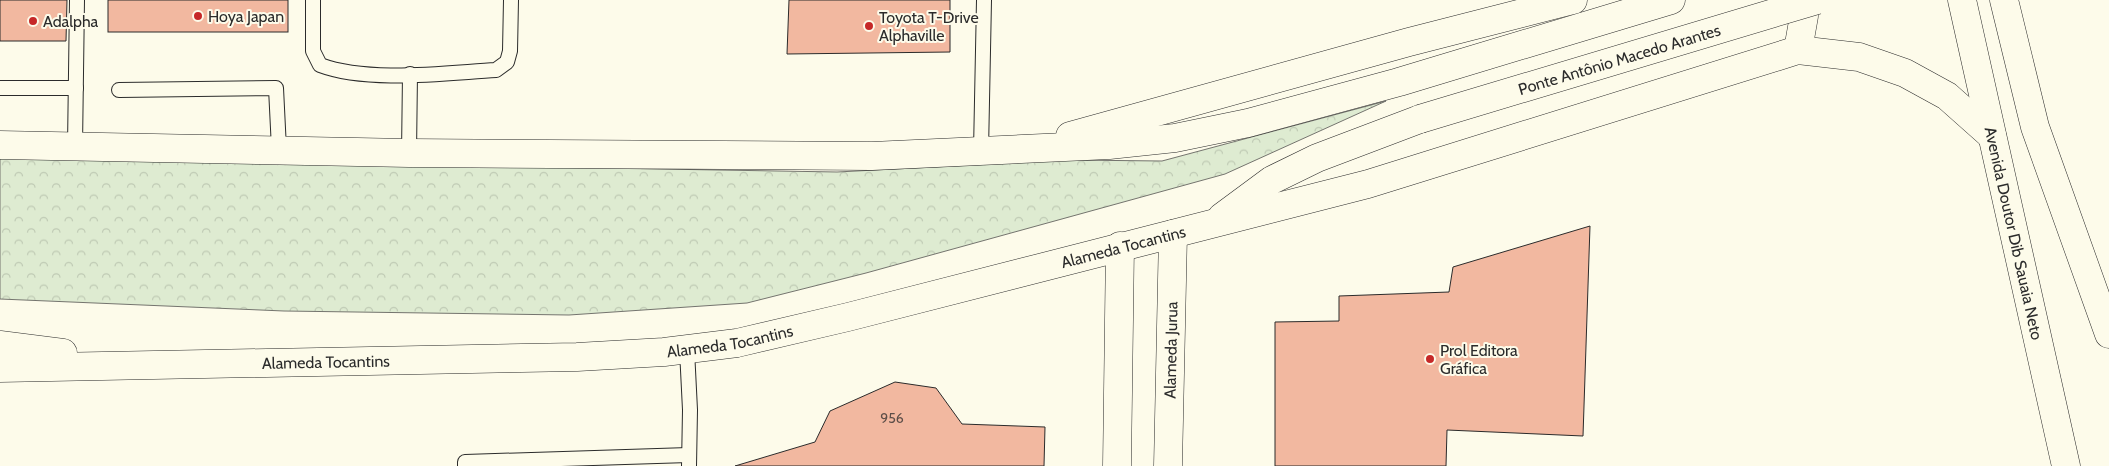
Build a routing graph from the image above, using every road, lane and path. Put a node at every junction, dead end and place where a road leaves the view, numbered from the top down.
1 (77, 0) edge
2 (313, 0) edge
3 (511, 0) edge
4 (984, 0) edge
5 (1573, 0) edge
6 (1671, 0) edge
7 (1803, 0) edge
8 (1817, 0) edge
9 (1962, 0) edge
10 (2004, 0) edge
11 (1798, 50) junction
12 (410, 74) junction
13 (0, 88) edge
14 (76, 88) junction
15 (119, 90) dead end
16 (1420, 119) joint
17 (1992, 136) junction
18 (0, 145) edge
19 (75, 146) junction
20 (279, 149) junction
21 (1017, 150) junction
22 (981, 151) junction
23 (409, 153) junction
24 (1213, 224) junction
25 (1173, 234) junction
26 (1120, 246) junction
27 (2109, 334) edge
28 (0, 345) edge
29 (687, 350) junction
30 (162, 365) junction
31 (0, 368) edge
32 (689, 460) edge
33 (465, 466) edge
34 (1118, 466) edge
35 (1168, 466) edge
36 (2066, 466) edge

1 - 14 lane
2 - 12 lane
3 - 12 lane
4 - 22 lane
5 - 21 main road
6 - 21 main road
7 - 11 main road
8 - 16 main road, Ponte Antônio Macedo Arantes, bridge
9 - 17 main road, Avenida Doutor Dib Sauaia Neto
10 - 27 main road
11 - 17 main road
11 - 24 main road
12 - 23 lane
13 - 14 lane
14 - 19 lane
15 - 20 lane
16 - 24 main road, Alameda Tocantins
17 - 36 main road, Avenida Doutor Dib Sauaia Neto
18 - 19 main road
19 - 20 main road
20 - 23 main road
21 - 22 main road
22 - 23 main road
24 - 25 main road, Alameda Tocantins
25 - 26 main road, Alameda Tocantins
25 - 35 main road, Alameda Jurua
26 - 29 main road, Alameda Tocantins
26 - 34 main road
28 - 30 main road
29 - 30 main road, Alameda Tocantins
29 - 32 lane
30 - 31 main road, Alameda Tocantins
32 - 33 lane

